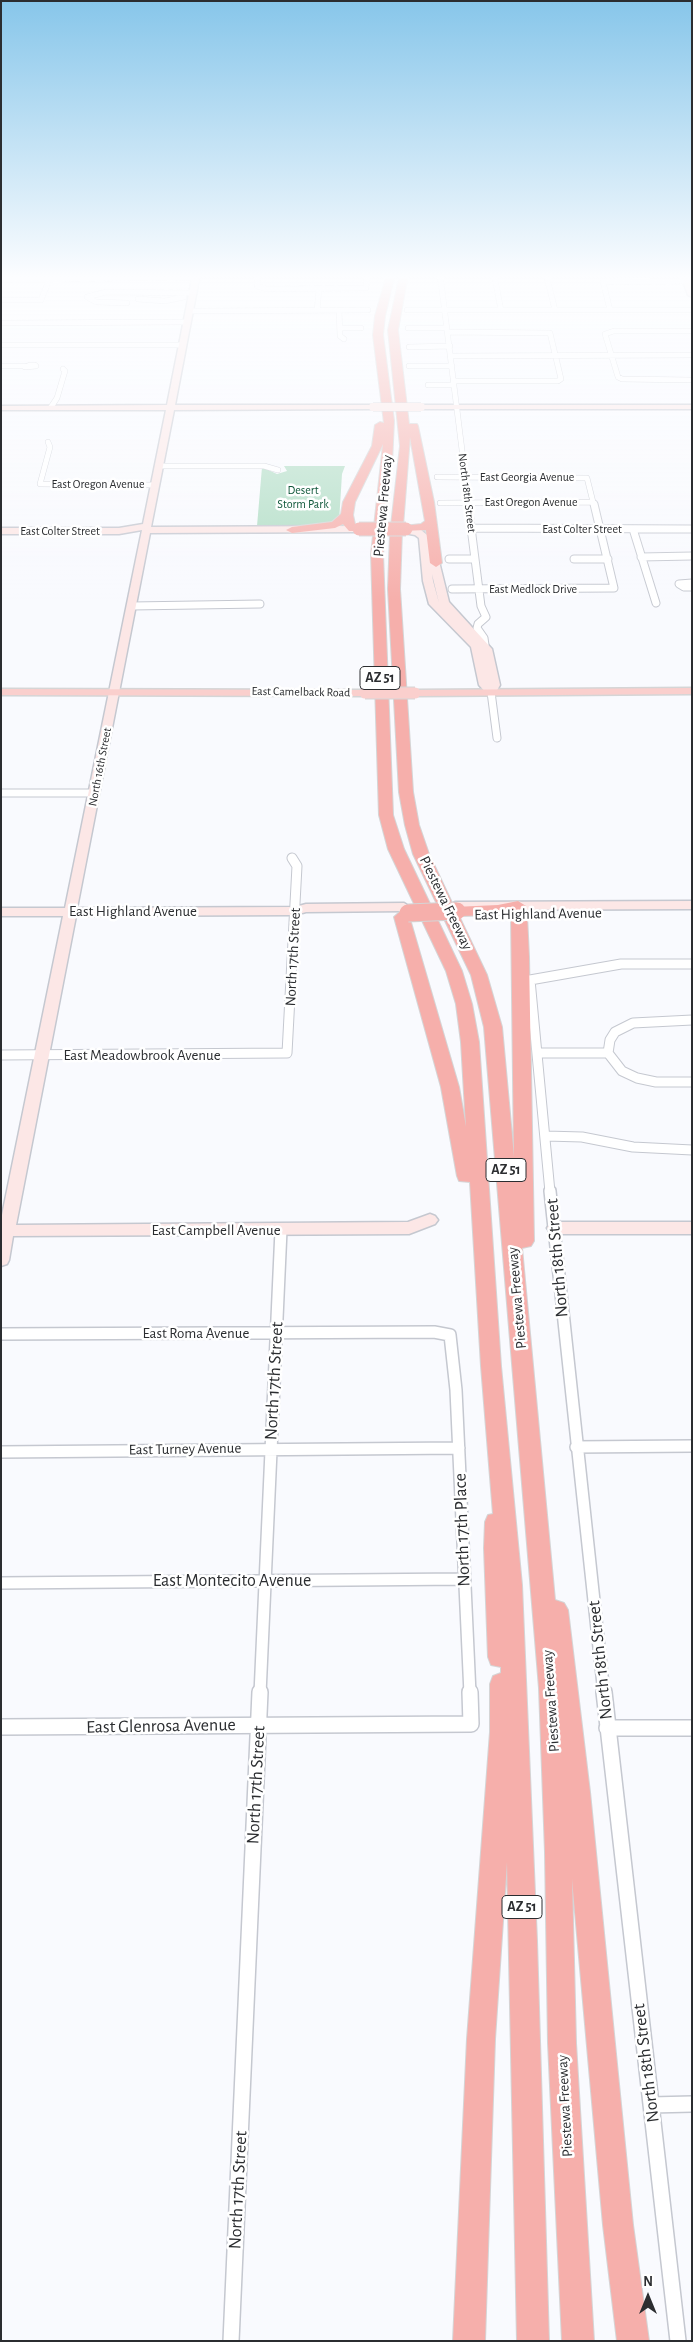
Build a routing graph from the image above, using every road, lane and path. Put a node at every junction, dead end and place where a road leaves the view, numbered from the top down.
1 (62, 383) edge
2 (175, 383) edge
3 (379, 383) edge
4 (385, 383) edge
5 (400, 383) edge
6 (450, 383) edge
7 (454, 383) edge
8 (428, 385) dead end
9 (402, 395) junction
10 (51, 407) junction
11 (456, 407) junction
12 (692, 407) edge
13 (1, 408) edge
14 (170, 408) junction
15 (48, 442) dead end
16 (158, 466) junction
17 (278, 470) dead end
18 (438, 477) dead end
19 (465, 477) junction
20 (155, 484) junction
21 (593, 502) junction
22 (440, 503) dead end
23 (468, 503) junction
24 (348, 515) junction
25 (431, 522) junction
26 (471, 528) junction
27 (356, 529) junction
28 (410, 529) junction
29 (600, 529) junction
30 (633, 529) junction
31 (692, 529) edge
32 (147, 530) junction
33 (292, 530) junction
34 (1, 531) edge
35 (641, 556) junction
36 (692, 556) edge
37 (449, 559) dead end
38 (475, 559) junction
39 (574, 559) dead end
40 (608, 559) junction
41 (436, 563) junction
42 (452, 589) dead end
43 (479, 589) junction
44 (656, 603) dead end
45 (260, 604) dead end
46 (132, 606) junction
47 (473, 612) dead end
48 (483, 612) junction
49 (485, 645) junction
50 (692, 691) edge
51 (1, 692) edge
52 (116, 692) junction
53 (491, 692) junction
54 (497, 738) dead end
55 (1, 793) edge
56 (95, 793) junction
57 (292, 858) dead end
58 (692, 905) edge
59 (518, 910) junction
60 (71, 911) junction
61 (295, 911) junction
62 (692, 911) edge
63 (1, 912) edge
64 (406, 913) junction
65 (692, 964) edge
66 (692, 1020) edge
67 (537, 1053) junction
68 (608, 1053) junction
69 (283, 1054) joint
70 (43, 1055) junction
71 (1, 1056) edge
72 (692, 1082) edge
73 (546, 1136) junction
74 (692, 1150) edge
75 (430, 1220) dead end
76 (554, 1228) junction
77 (692, 1228) edge
78 (281, 1230) junction
79 (4, 1231) edge
80 (1, 1260) edge
81 (277, 1332) junction
82 (1, 1334) edge
83 (450, 1336) joint
84 (491, 1366) junction
85 (524, 1367) junction
86 (692, 1446) edge
87 (576, 1447) junction
88 (271, 1448) junction
89 (459, 1448) junction
90 (1, 1452) edge
91 (499, 1473) junction
92 (534, 1476) junction
93 (464, 1579) junction
94 (265, 1582) junction
95 (1, 1583) edge
96 (471, 1724) joint
97 (258, 1725) junction
98 (1, 1727) edge
99 (608, 1728) junction
100 (692, 1728) edge
101 (692, 2104) edge
102 (651, 2105) junction
103 (231, 2341) edge
104 (469, 2341) edge
105 (533, 2341) edge
106 (578, 2341) edge
107 (633, 2341) edge
108 (678, 2341) edge

1 - 10 street
2 - 14 main road, North 16th Street
3 - 24 highway
4 - 84 highway, Piestewa Freeway / AZ 51
5 - 9 highway, Piestewa Freeway / AZ 51
6 - 8 street
7 - 11 street, North 18th Street
9 - 25 highway
9 - 85 highway, Piestewa Freeway / AZ 51
10 - 13 main road
10 - 14 main road
11 - 12 main road
11 - 14 main road, bridge
11 - 19 street, North 18th Street
14 - 16 main road, North 16th Street
15 - 20 street, East Oregon Avenue
16 - 17 street
16 - 20 main road, North 16th Street
18 - 19 street, East Georgia Avenue
19 - 21 street, East Georgia Avenue
19 - 23 street, North 18th Street
20 - 32 main road, North 16th Street
21 - 23 street, East Oregon Avenue
21 - 29 street
22 - 23 street, East Oregon Avenue
23 - 26 street, North 18th Street
24 - 27 highway
24 - 33 highway
25 - 28 highway
25 - 41 highway
26 - 29 street, East Colter Street
26 - 38 street, North 18th Street
27 - 28 highway, bridge
27 - 33 main road, East Colter Street
28 - 41 main road, North 18th Street
28 - 53 main road, North 18th Street
29 - 30 street, East Colter Street
29 - 40 street
30 - 31 street, East Colter Street
30 - 35 street
32 - 33 main road, East Colter Street
32 - 34 main road, East Colter Street
32 - 46 main road, North 16th Street
35 - 36 street
35 - 44 street
37 - 38 street
38 - 43 street, North 18th Street
39 - 40 street
40 - 43 street, East Medlock Drive
41 - 49 main road, North 18th Street
42 - 43 street, East Medlock Drive
43 - 48 street, North 18th Street
45 - 46 street
46 - 52 main road, North 16th Street
47 - 48 street
48 - 49 street, North 18th Street
49 - 53 main road, North 18th Street
50 - 53 main road, East Camelback Road
51 - 52 main road, East Camelback Road
52 - 53 main road, East Camelback Road, bridge
52 - 56 main road, North 16th Street
53 - 54 street, North 18th Street
55 - 56 street
56 - 60 main road, North 16th Street
57 - 61 street, North 17th Street
58 - 59 main road, East Highland Avenue
59 - 62 main road, East Highland Avenue
59 - 64 highway, bridge
59 - 85 highway
60 - 61 main road, East Highland Avenue
60 - 63 main road, East Highland Avenue
60 - 70 main road, North 16th Street
61 - 64 main road, East Highland Avenue
61 - 69 street, North 17th Street
64 - 84 highway
65 - 67 street, North 18th Street
66 - 68 street
67 - 68 street
67 - 73 street, North 18th Street
68 - 72 street
69 - 70 street, East Meadowbrook Avenue
70 - 71 street, East Meadowbrook Avenue
70 - 79 main road, North 16th Street
73 - 74 street
73 - 76 street, North 18th Street
75 - 78 main road, East Campbell Avenue
76 - 77 main road
76 - 87 street, North 18th Street
78 - 79 main road, East Campbell Avenue
78 - 81 street, North 17th Street
79 - 80 main road, North 16th Street
81 - 82 street, East Roma Avenue
81 - 83 street, East Roma Avenue
81 - 88 street, North 17th Street
83 - 89 street, North 17th Place
84 - 91 highway, Piestewa Freeway / AZ 51
85 - 92 highway, Piestewa Freeway / AZ 51
86 - 87 street
87 - 99 street, North 18th Street
88 - 89 street, East Turney Avenue
88 - 90 street, East Turney Avenue
88 - 94 street, North 17th Street
89 - 93 street, North 17th Place
91 - 104 highway
91 - 105 highway, Piestewa Freeway / AZ 51
92 - 106 highway, Piestewa Freeway / AZ 51
92 - 107 highway
93 - 94 street, East Montecito Avenue
93 - 96 street, North 17th Place
94 - 95 street, East Montecito Avenue
94 - 97 street, North 17th Street
96 - 97 street, East Glenrosa Avenue
97 - 98 street, East Glenrosa Avenue
97 - 103 street, North 17th Street
99 - 100 street
99 - 102 street, North 18th Street
101 - 102 street
102 - 108 street, North 18th Street

